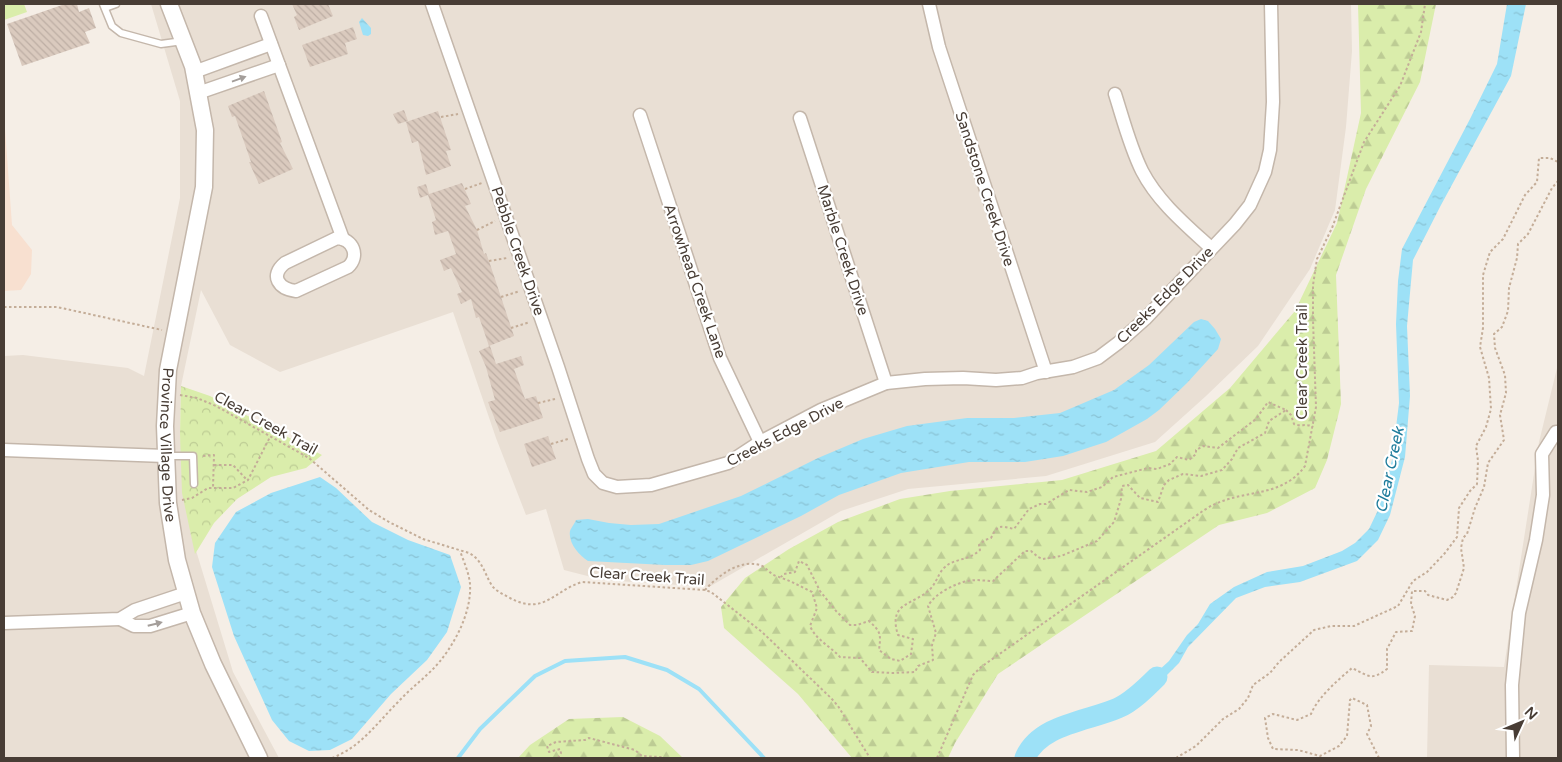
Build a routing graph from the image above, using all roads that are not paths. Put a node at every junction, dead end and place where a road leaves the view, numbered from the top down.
1 (116, 4) edge
2 (169, 4) edge
3 (432, 4) edge
4 (929, 4) edge
5 (1271, 4) edge
6 (104, 6) edge
7 (261, 16) dead end
8 (184, 40) junction
9 (271, 44) junction
10 (279, 65) junction
11 (194, 72) junction
12 (198, 93) junction
13 (1115, 94) dead end
14 (640, 115) dead end
15 (800, 118) dead end
16 (343, 239) junction
17 (1211, 248) junction
18 (1046, 372) junction
19 (886, 383) junction
20 (1558, 432) edge
21 (760, 442) junction
22 (4, 450) edge
23 (165, 456) junction
24 (194, 484) dead end
25 (617, 487) joint
26 (186, 593) junction
27 (192, 614) junction
28 (120, 619) junction
29 (4, 623) edge
30 (260, 758) edge
31 (1513, 758) edge

1 - 6 lane
2 - 8 street, Province Village Drive
3 - 25 street, Pebble Creek Drive
4 - 18 street, Sandstone Creek Drive
5 - 17 street, Creeks Edge Drive
6 - 8 lane
7 - 9 street
8 - 11 street, Province Village Drive
9 - 10 street
9 - 11 street
12 -> 10 street
10 - 16 street
11 - 12 street, Province Village Drive
12 - 23 street, Province Village Drive
13 - 17 street
14 - 21 street, Arrowhead Creek Lane
15 - 19 street, Marble Creek Drive
16 - 16 street
17 - 18 street, Creeks Edge Drive
18 - 19 street, Creeks Edge Drive
19 - 21 street, Creeks Edge Drive
20 - 31 street
21 - 25 street, Creeks Edge Drive
22 - 23 street
23 - 24 lane
23 - 26 street, Province Village Drive
26 - 27 street, Province Village Drive
26 - 28 street
28 -> 27 street
27 - 30 street, Province Village Drive
28 - 29 street

